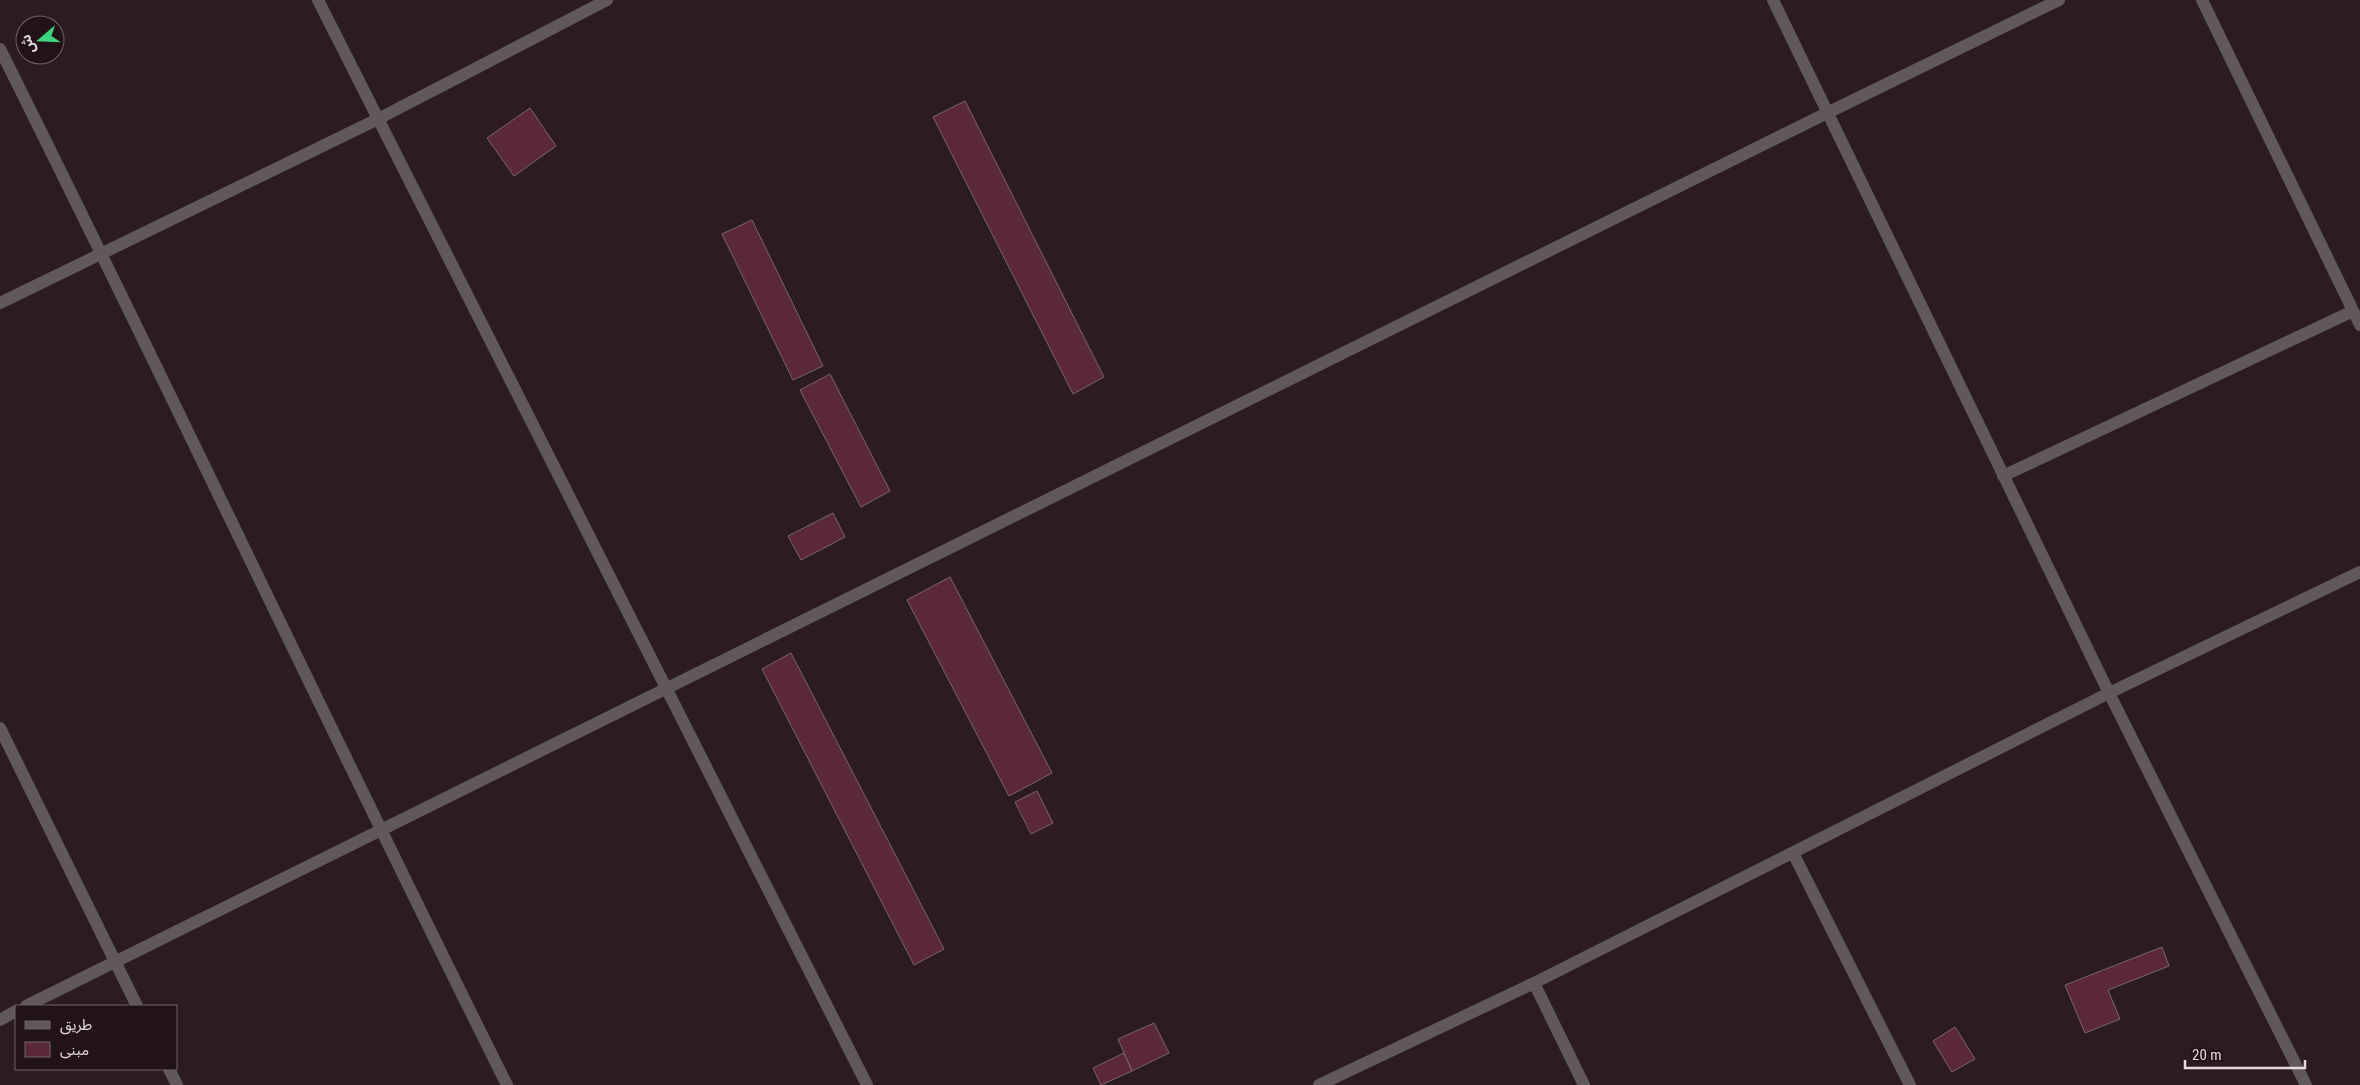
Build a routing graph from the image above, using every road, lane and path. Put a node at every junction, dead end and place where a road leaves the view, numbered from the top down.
1 (318, 0) edge
2 (607, 0) edge
3 (1773, 0) edge
4 (2059, 0) edge
5 (2202, 0) edge
6 (0, 49) edge
7 (1827, 113) junction
8 (378, 119) junction
9 (102, 254) junction
10 (0, 303) edge
11 (2354, 311) junction
12 (2360, 325) edge
13 (2003, 476) junction
14 (2360, 572) edge
15 (667, 689) junction
16 (2109, 693) junction
17 (0, 728) edge
18 (380, 831) junction
19 (1793, 853) junction
20 (114, 961) junction
21 (1534, 983) junction
22 (28, 1005) edge
23 (136, 1005) edge
24 (15, 1012) edge
25 (0, 1020) edge
26 (170, 1070) edge
27 (177, 1085) edge
28 (507, 1085) edge
29 (867, 1085) edge
30 (1319, 1085) edge
31 (1584, 1085) edge
32 (1910, 1085) edge
33 (2306, 1085) edge

1 - 8 street
2 - 8 street
3 - 7 street
4 - 7 street
5 - 11 street
6 - 9 street
7 - 13 street
7 - 15 street
8 - 9 street
8 - 15 street
9 - 10 street
9 - 18 street
11 - 12 street
11 - 13 street
13 - 16 street
14 - 16 street
15 - 18 street
15 - 29 street
16 - 19 street
16 - 33 street
17 - 20 street
18 - 20 street
18 - 28 street
19 - 21 street
19 - 32 street
20 - 22 street
20 - 23 street
21 - 30 street
21 - 31 street
24 - 25 street
26 - 27 street

